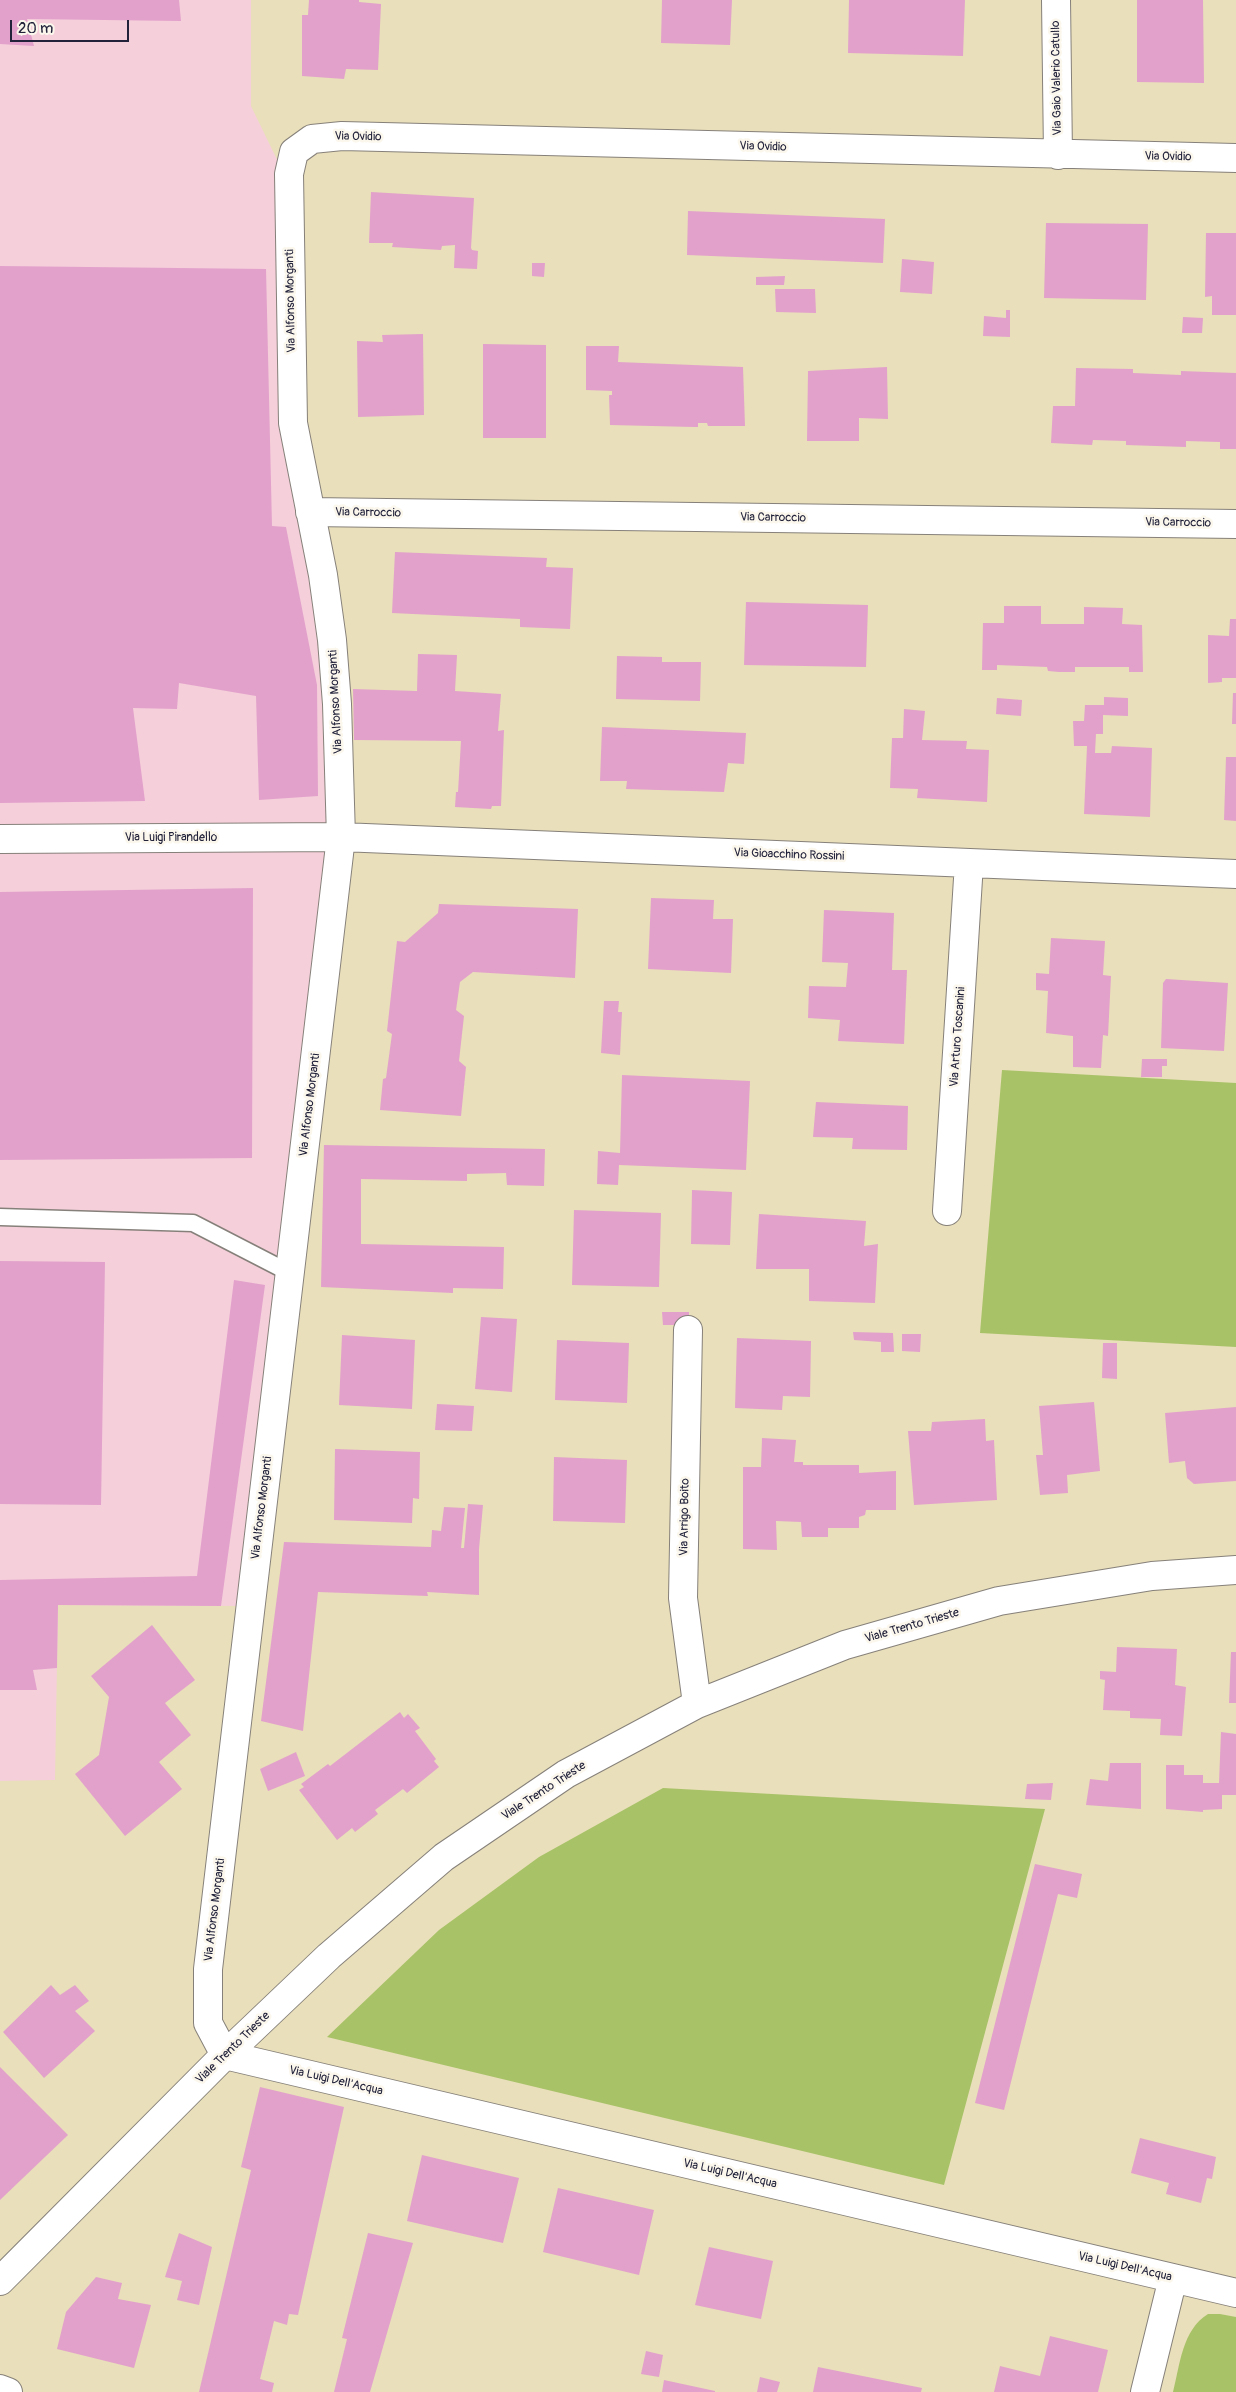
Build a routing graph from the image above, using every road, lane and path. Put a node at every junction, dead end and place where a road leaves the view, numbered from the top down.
1 (1056, 0) edge
2 (294, 152) joint
3 (1058, 155) junction
4 (1236, 158) edge
5 (310, 512) junction
6 (1236, 524) edge
7 (341, 836) junction
8 (0, 839) edge
9 (969, 863) junction
10 (1236, 874) edge
11 (947, 1210) dead end
12 (0, 1217) edge
13 (290, 1273) junction
14 (688, 1330) dead end
15 (1236, 1570) edge
16 (697, 1704) junction
17 (225, 2055) junction
18 (1173, 2278) junction
19 (0, 2281) edge
20 (1236, 2293) edge
21 (0, 2389) edge
22 (8, 2392) edge
23 (1145, 2392) edge

1 - 3 street, Via Gaio Valerio Catullo
2 - 3 street, Via Ovidio
2 - 5 street, Via Alfonso Morganti
3 - 4 street, Via Ovidio
5 - 6 street, Via Carroccio
5 - 7 street, Via Alfonso Morganti
7 - 8 street, Via Luigi Pirandello
7 - 9 street, Via Gioacchino Rossini
7 - 13 street, Via Alfonso Morganti
9 - 10 street, Via Gioacchino Rossini
9 - 11 street, Via Arturo Toscanini
12 - 13 lane
13 - 17 street, Via Alfonso Morganti
14 - 16 street, Via Arrigo Boito
15 - 16 street, Viale Trento Trieste
16 - 17 street, Viale Trento Trieste
17 - 18 street, Via Luigi Dell'Acqua
17 - 19 street, Viale Trento Trieste
18 - 20 street, Via Luigi Dell'Acqua
18 - 23 street
21 - 22 street

